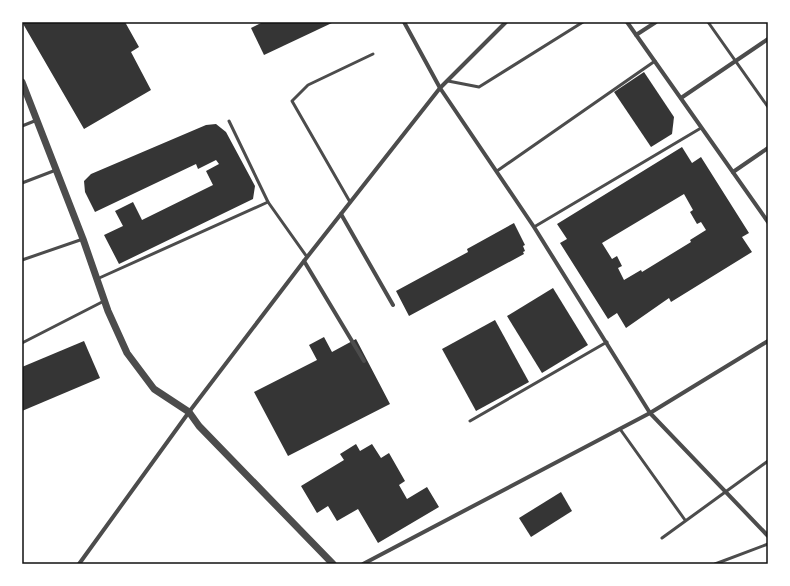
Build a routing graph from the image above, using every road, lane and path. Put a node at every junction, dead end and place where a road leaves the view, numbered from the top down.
1 (404, 22) edge
2 (506, 22) edge
3 (583, 22) edge
4 (627, 22) edge
5 (656, 22) edge
6 (708, 22) edge
7 (636, 35) junction
8 (768, 39) edge
9 (373, 54) dead end
10 (655, 61) junction
11 (736, 61) junction
12 (448, 81) junction
13 (22, 82) edge
14 (440, 88) junction
15 (681, 98) junction
16 (768, 107) edge
17 (38, 120) junction
18 (229, 121) dead end
19 (22, 126) edge
20 (701, 128) junction
21 (768, 148) edge
22 (56, 170) junction
23 (497, 171) junction
24 (733, 172) junction
25 (22, 183) edge
26 (268, 202) junction
27 (350, 202) junction
28 (341, 214) junction
29 (768, 222) edge
30 (534, 227) junction
31 (83, 239) junction
32 (305, 259) junction
33 (22, 260) edge
34 (97, 278) junction
35 (105, 300) junction
36 (393, 305) dead end
37 (768, 341) edge
38 (607, 342) junction
39 (22, 343) edge
40 (364, 361) dead end
41 (189, 412) junction
42 (650, 413) junction
43 (470, 421) dead end
44 (620, 429) junction
45 (768, 461) edge
46 (724, 492) junction
47 (685, 520) junction
48 (768, 536) edge
49 (662, 538) dead end
50 (768, 544) edge
51 (79, 564) edge
52 (333, 564) edge
53 (363, 564) edge
54 (715, 564) edge

1 - 14 street
2 - 12 street
3 - 12 lane
4 - 7 street
5 - 7 street
6 - 11 lane
7 - 10 street
8 - 11 street
9 - 27 lane
10 - 15 street
10 - 23 lane
11 - 15 street
11 - 16 lane
12 - 14 street
13 - 17 street
14 - 23 street
14 - 27 street
15 - 20 street
17 - 19 lane
17 - 22 street
18 - 26 lane
20 - 24 street
20 - 30 lane
21 - 24 street
22 - 25 lane
22 - 31 street
23 - 30 street
24 - 29 street
26 - 32 lane
26 - 34 lane
27 - 28 street
28 - 32 street
28 - 36 street
30 - 38 street
31 - 33 lane
31 - 34 street
32 - 40 street
32 - 41 street
34 - 35 street
35 - 39 lane
35 - 41 street
37 - 42 street
38 - 42 street
38 - 43 lane
41 - 51 street
41 - 52 street
42 - 44 street
42 - 46 street
44 - 47 lane
44 - 53 street
45 - 46 lane
46 - 47 lane
46 - 48 street
47 - 49 lane
50 - 54 lane

